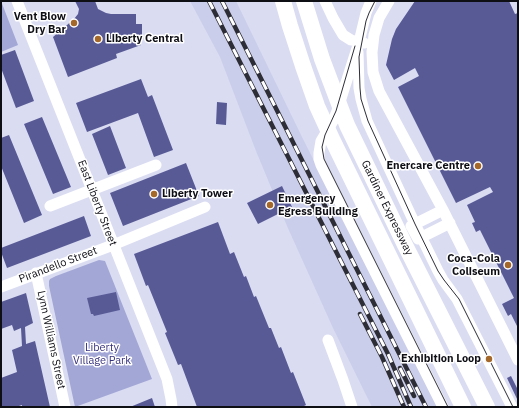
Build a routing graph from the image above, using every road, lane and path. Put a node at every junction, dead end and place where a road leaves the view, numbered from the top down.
1 (18, 1) edge
2 (282, 1) edge
3 (304, 1) edge
4 (325, 1) edge
5 (371, 1) edge
6 (389, 1) edge
7 (359, 42) junction
8 (373, 44) junction
9 (156, 165) dead end
10 (92, 190) junction
11 (50, 206) dead end
12 (205, 207) dead end
13 (443, 210) junction
14 (450, 223) junction
15 (415, 224) junction
16 (421, 238) junction
17 (113, 245) junction
18 (36, 274) junction
19 (1, 287) edge
20 (328, 340) dead end
21 (518, 360) edge
22 (64, 407) edge
23 (172, 407) edge
24 (352, 407) edge
25 (443, 407) edge
26 (463, 407) edge
27 (487, 407) edge
28 (512, 407) edge

1 - 10 street, East Liberty Street
2 - 26 highway, Gardiner Expressway
3 - 27 highway, Gardiner Expressway
4 - 7 street
5 - 7 street
6 - 8 street
7 - 8 street
7 - 15 street
7 - 25 street
8 - 13 street
9 - 10 street
10 - 11 street
10 - 17 street, East Liberty Street
12 - 17 street, Pirandello Street
13 - 14 street
13 - 15 street
14 - 16 street
14 - 21 street
15 - 16 street
16 - 28 street
17 - 18 street, Pirandello Street
17 - 23 street, East Liberty Street
18 - 19 street, Pirandello Street
18 - 22 street, Lynn Williams Street
20 - 24 street

